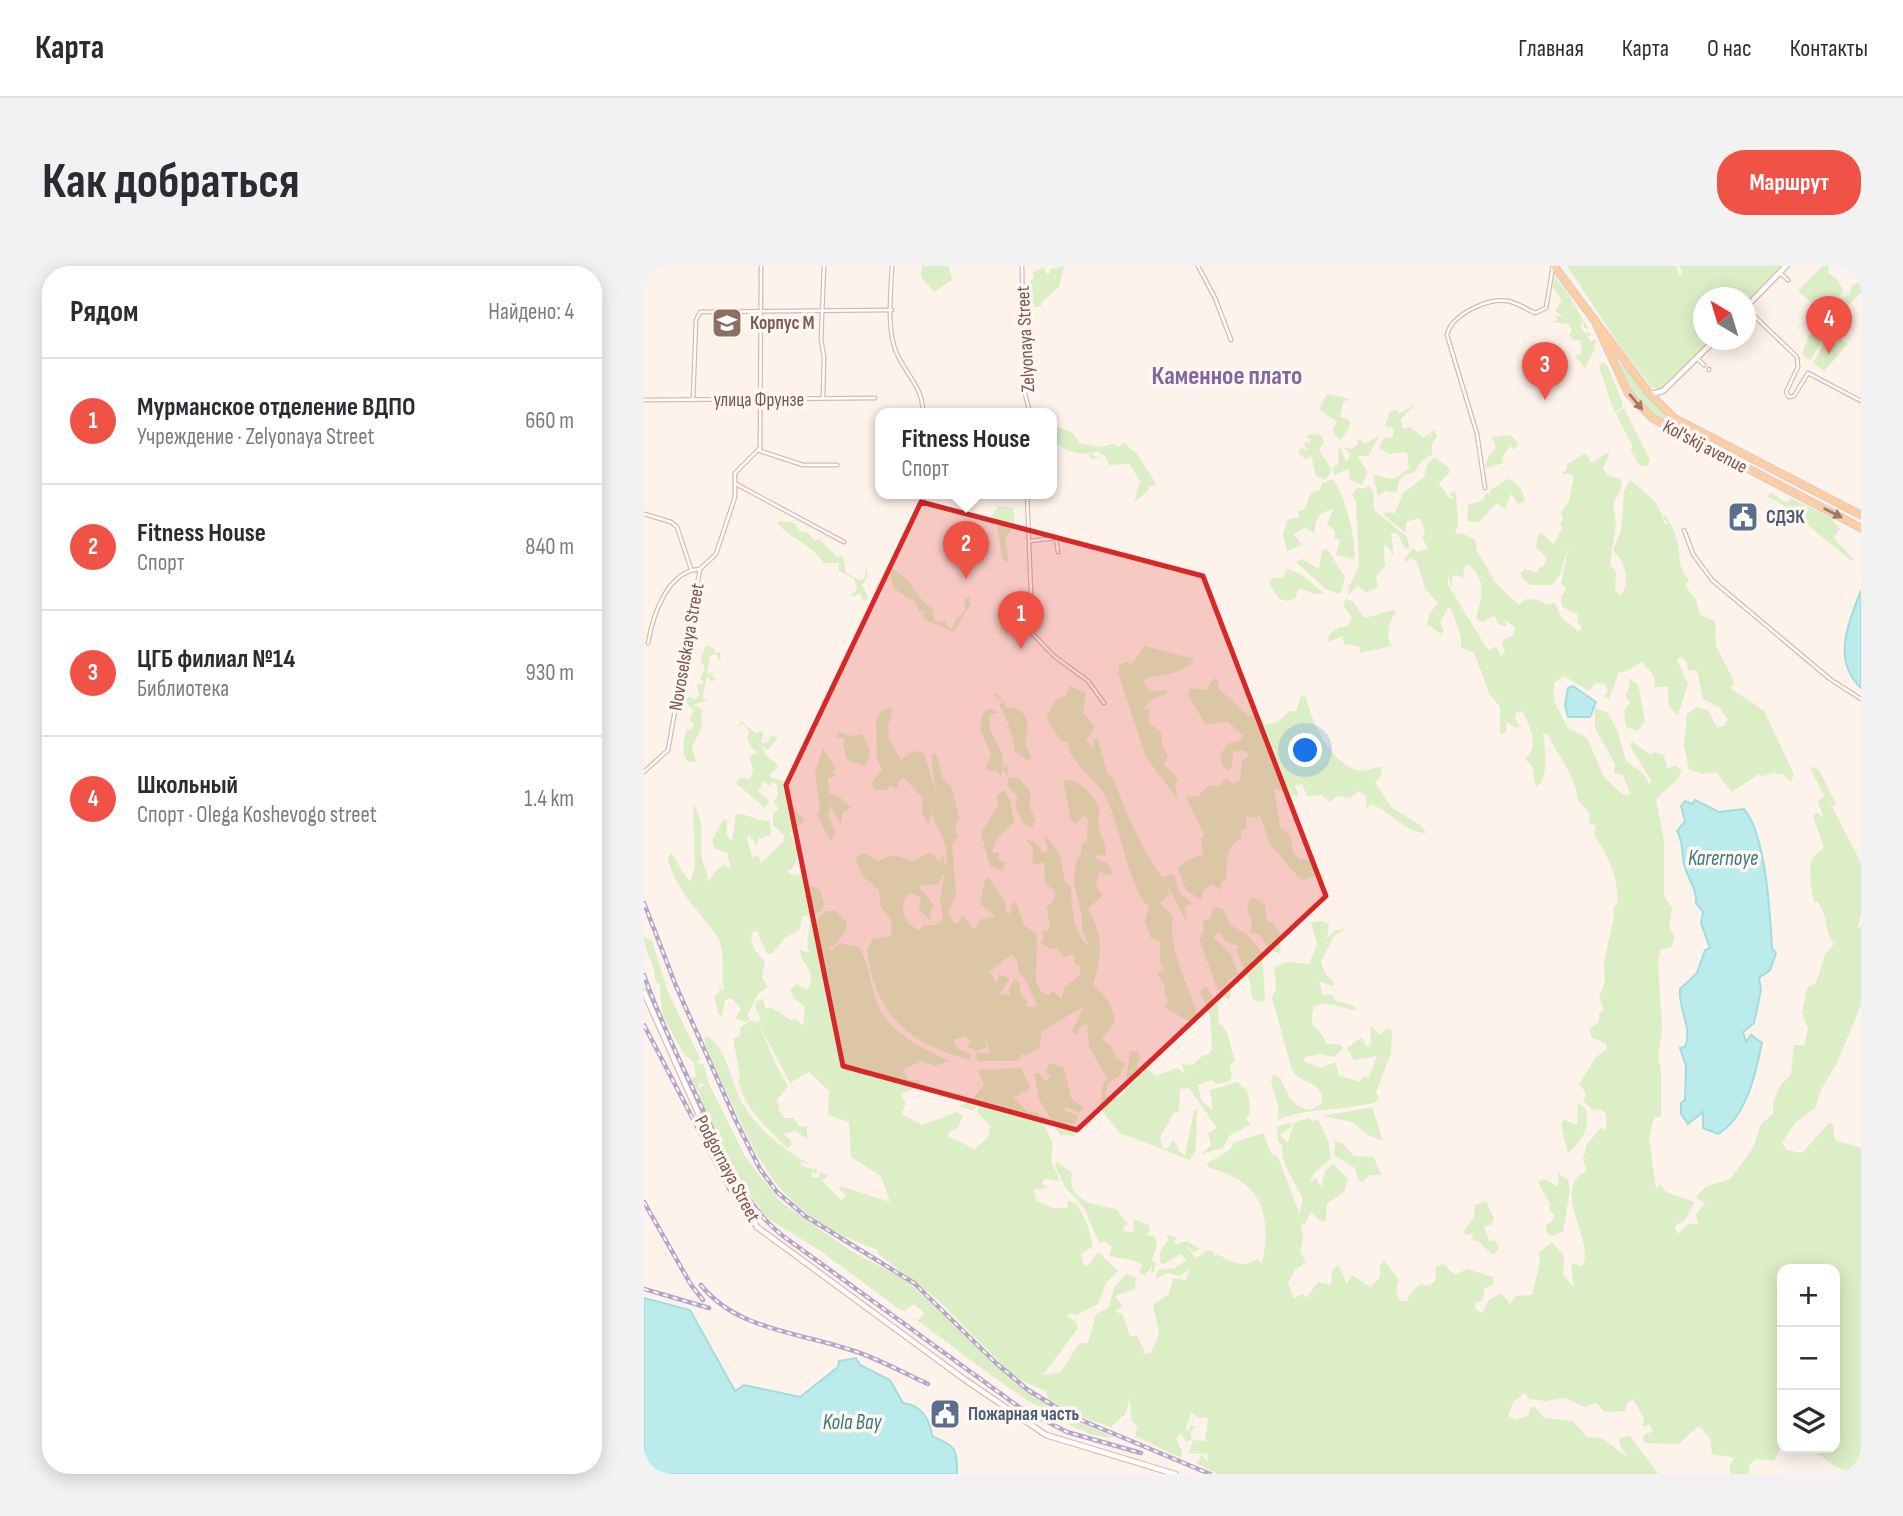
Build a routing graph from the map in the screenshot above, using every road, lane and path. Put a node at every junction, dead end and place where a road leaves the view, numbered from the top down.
1 (761, 266) edge
2 (824, 266) edge
3 (891, 266) edge
4 (1022, 266) edge
5 (1198, 266) edge
6 (1553, 266) edge
7 (1786, 266) edge
8 (1780, 272) junction
9 (1788, 280) dead end
10 (1756, 297) edge
11 (892, 310) junction
12 (760, 311) junction
13 (824, 311) junction
14 (1756, 318) edge
15 (1594, 319) junction
16 (1231, 341) dead end
17 (1705, 350) edge
18 (1697, 358) junction
19 (1704, 365) dead end
20 (1630, 367) junction
21 (1615, 369) junction
22 (1663, 391) junction
23 (1649, 393) junction
24 (875, 398) dead end
25 (759, 399) junction
26 (823, 399) junction
27 (644, 400) edge
28 (693, 400) junction
29 (1861, 401) edge
30 (923, 408) edge
31 (1029, 408) edge
32 (1664, 408) junction
33 (1699, 432) junction
34 (1693, 441) junction
35 (760, 448) junction
36 (837, 464) dead end
37 (735, 483) junction
38 (1485, 488) dead end
39 (923, 499) edge
40 (1027, 499) edge
41 (923, 503) dead end
42 (644, 514) edge
43 (1861, 515) edge
44 (1861, 528) edge
45 (1684, 530) dead end
46 (1030, 541) junction
47 (844, 542) dead end
48 (1058, 551) dead end
49 (700, 569) junction
50 (691, 570) junction
51 (648, 643) dead end
52 (1861, 699) edge
53 (1104, 703) dead end
54 (644, 772) edge
55 (644, 992) edge
56 (1175, 1474) edge

1 - 12 street
2 - 13 street
3 - 11 street
4 - 31 street, Zelyonaya Street
5 - 16 street
6 - 15 main road, Kol'skij avenue
6 - 38 street
7 - 8 main road
8 - 9 street
8 - 10 main road
11 - 13 street
11 - 30 street
12 - 13 street
12 - 25 street
12 - 28 street
13 - 26 street
14 - 29 street
15 - 20 main road, Kol'skij avenue
15 - 21 main road, Kol'skij avenue
17 - 18 main road
18 - 19 street
18 - 22 main road
20 - 21 main road
20 - 23 main road, Kol'skij avenue
21 -> 34 main road, Kol'skij avenue
22 - 23 main road
22 - 32 main road
23 - 32 main road, Kol'skij avenue
24 - 26 street, улица Фрунзе
25 - 26 street, улица Фрунзе
25 - 28 street, улица Фрунзе
25 - 35 street
27 - 28 street, улица Фрунзе
32 - 33 main road, Kol'skij avenue
33 - 34 main road
33 - 43 main road, Kol'skij avenue
34 -> 44 main road, Kol'skij avenue
35 - 36 street
35 - 37 street, Novoselskaya Street
37 - 47 street
37 - 49 street, Novoselskaya Street
39 - 41 street
40 - 46 street
42 - 50 street
45 - 52 street
46 - 48 street
46 - 53 street
49 - 50 street
49 - 54 street, Novoselskaya Street
50 - 51 street
55 - 56 main road, Podgornaya Street

